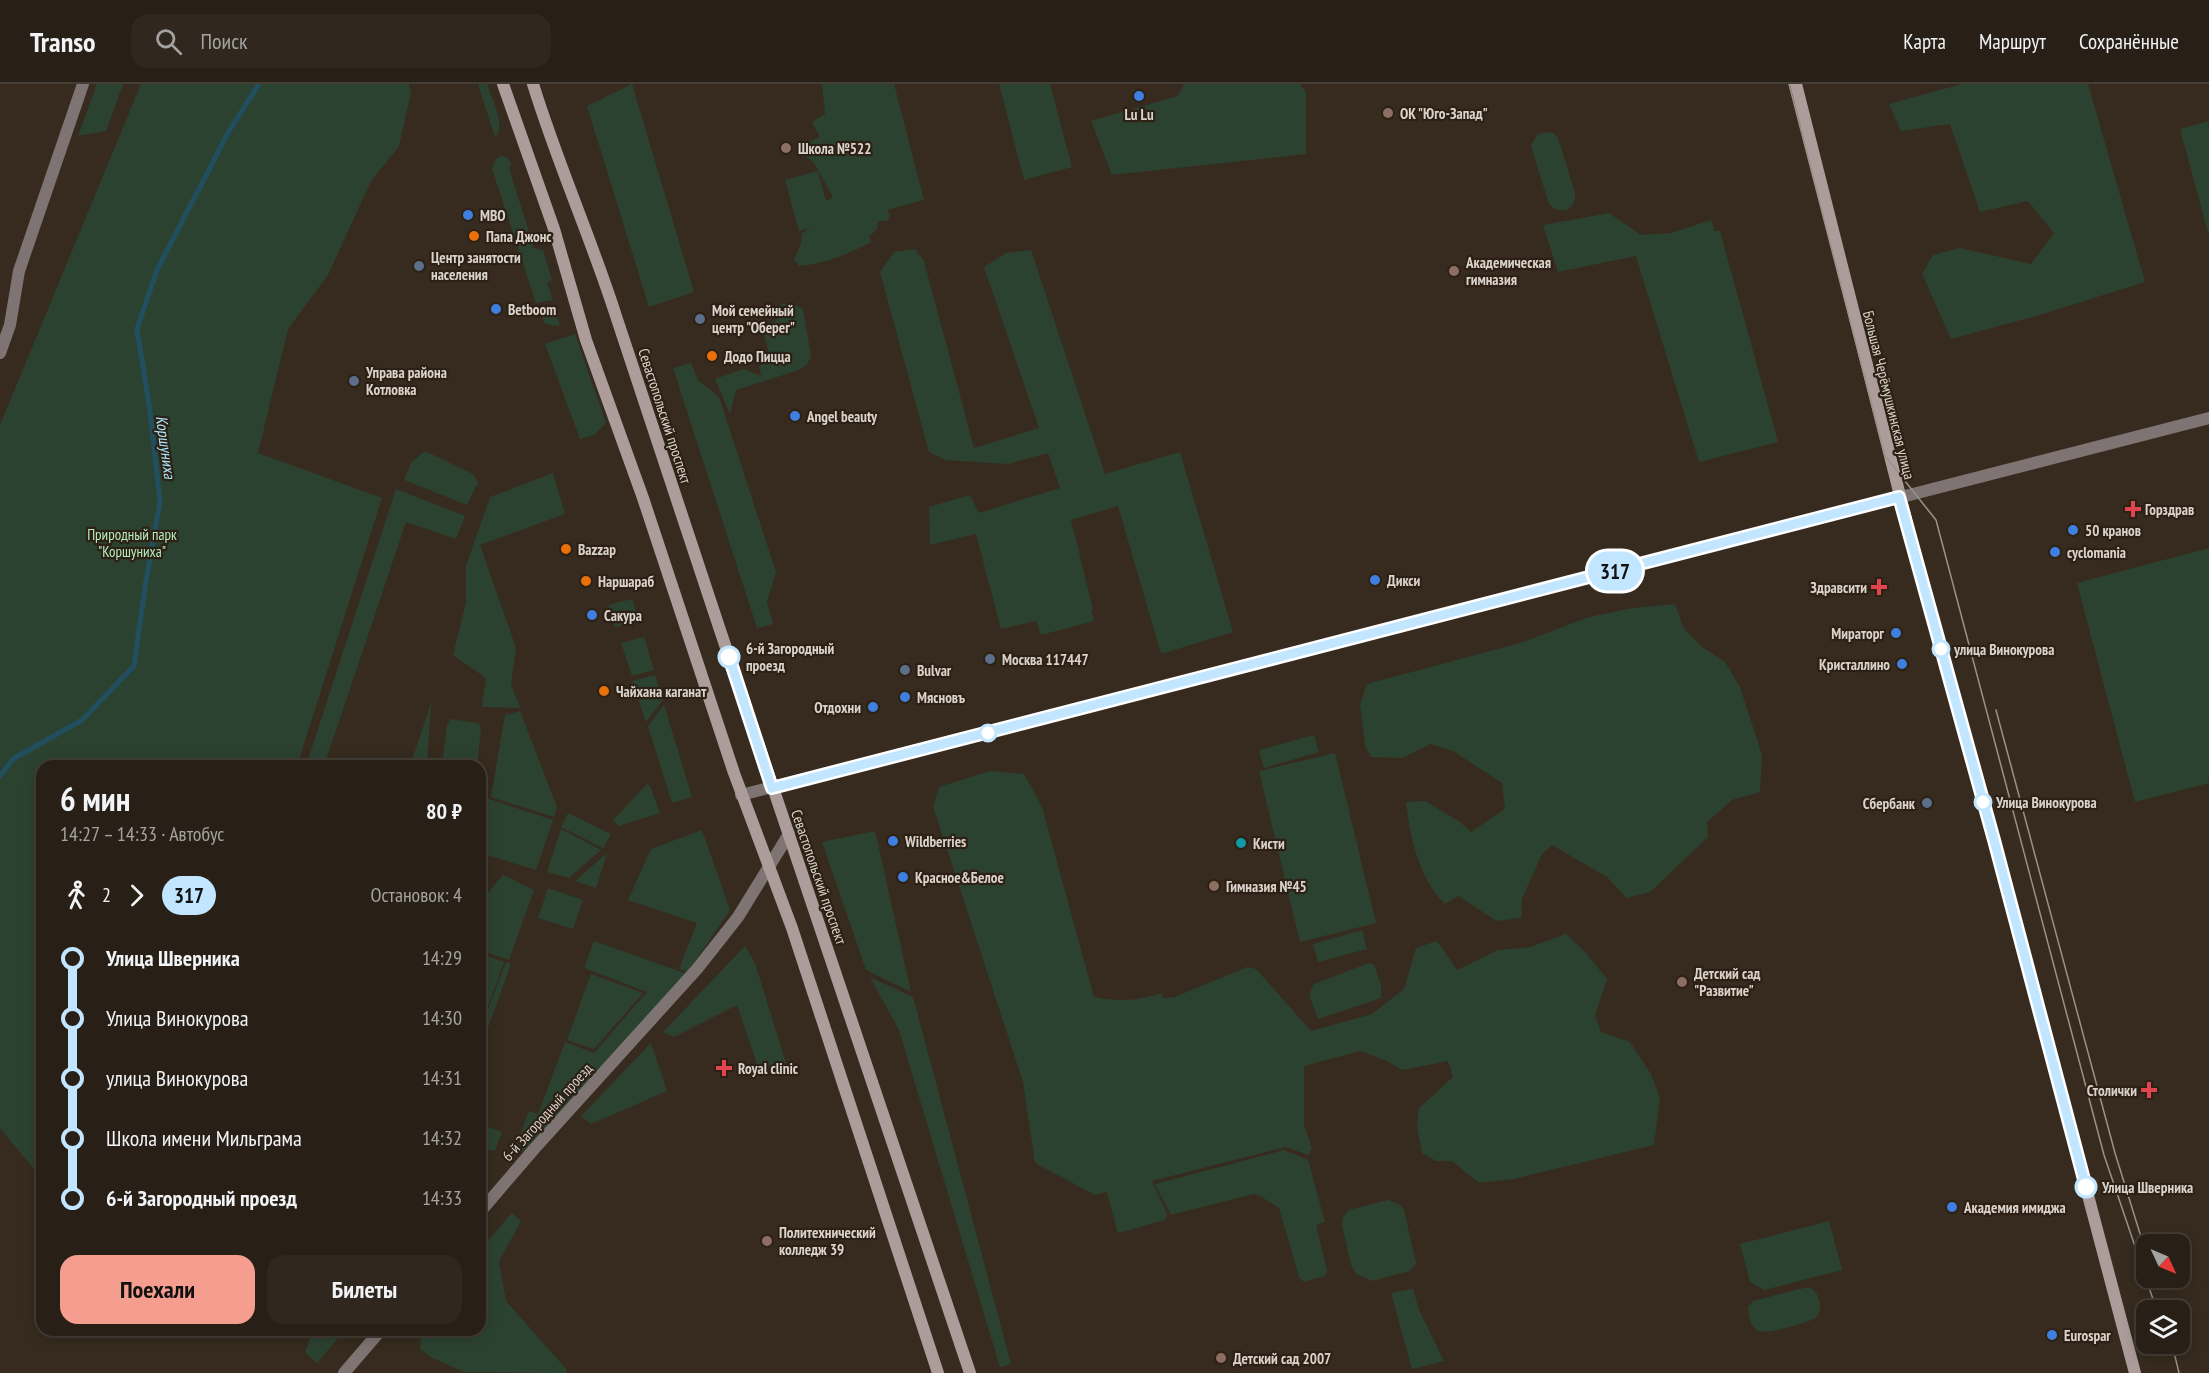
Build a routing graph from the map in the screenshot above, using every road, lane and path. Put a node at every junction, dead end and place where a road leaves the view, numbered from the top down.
1 (83, 84) edge
2 (503, 84) edge
3 (532, 84) edge
4 (1796, 84) edge
5 (0, 353) edge
6 (2209, 418) edge
7 (1899, 497) junction
8 (772, 788) junction
9 (741, 795) junction
10 (789, 834) junction
11 (770, 867) junction
12 (486, 1205) edge
13 (376, 1336) edge
14 (344, 1373) edge
15 (938, 1373) edge
16 (970, 1373) edge
17 (2135, 1373) edge

1 - 5 street
2 - 9 main road
3 - 8 main road, Севастопольский проспект
4 - 7 main road, Большая Черёмушкинская улица
6 - 7 street
7 - 8 street
7 - 17 main road, Большая Черёмушкинская улица
8 - 9 street
8 - 10 main road, Севастопольский проспект
9 - 11 main road
10 - 11 street, 6-й Загородный проезд
10 - 16 main road, Севастопольский проспект
11 - 12 street, 6-й Загородный проезд
11 - 15 main road
13 - 14 street

